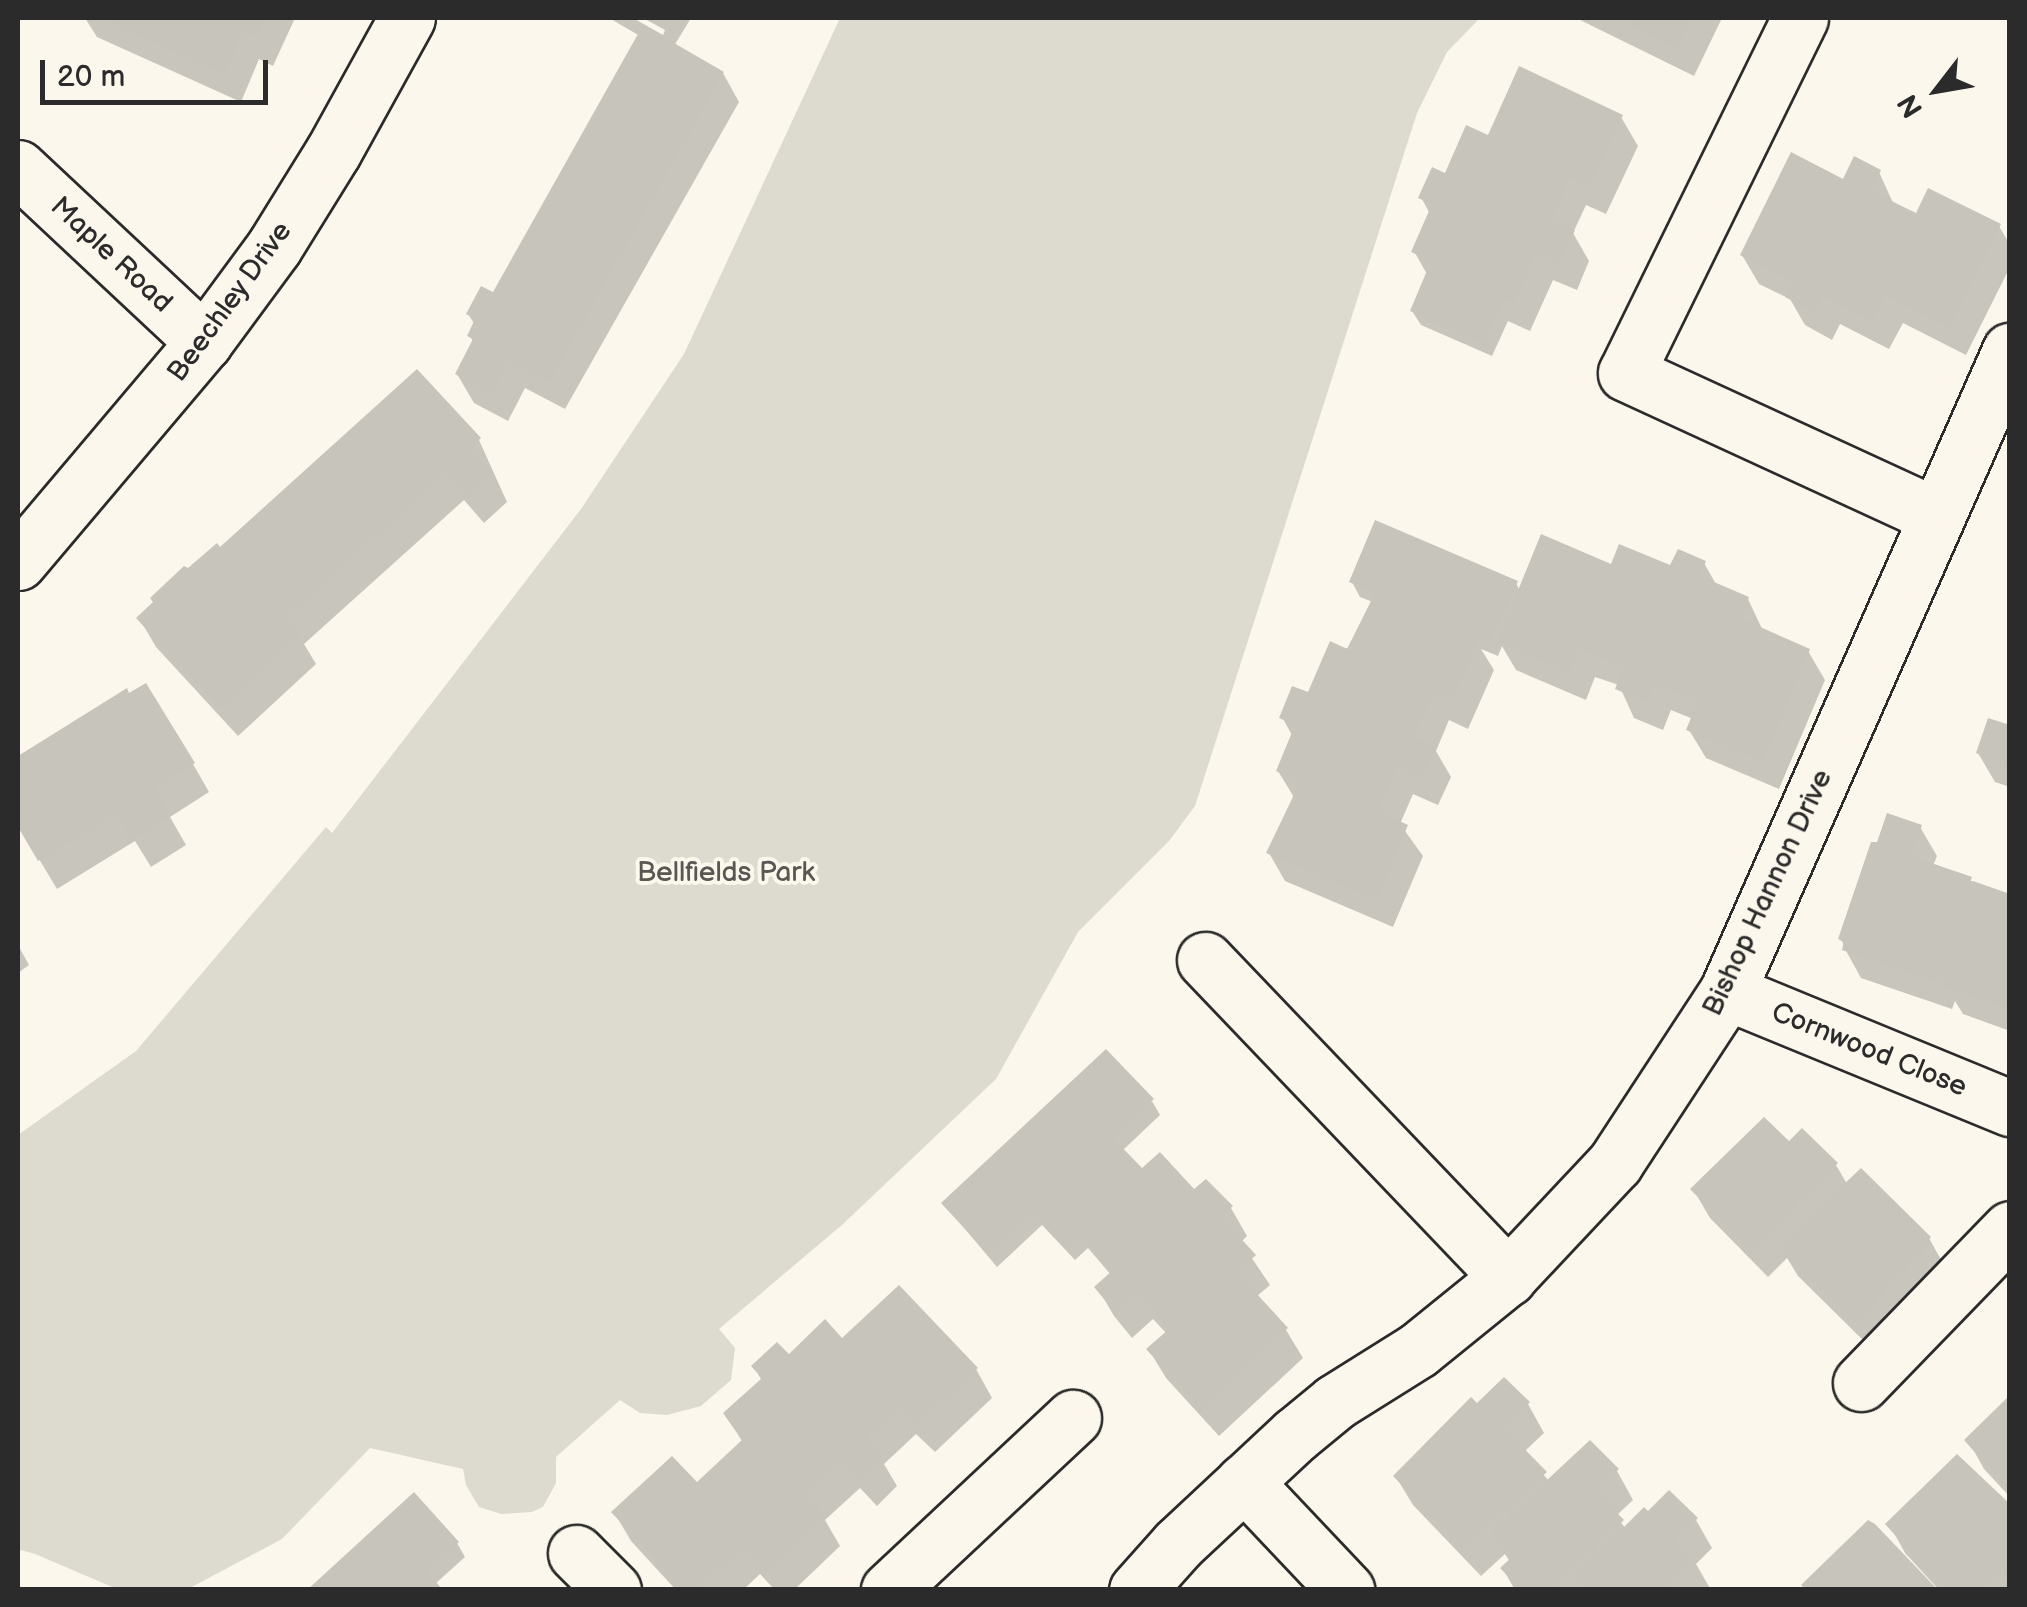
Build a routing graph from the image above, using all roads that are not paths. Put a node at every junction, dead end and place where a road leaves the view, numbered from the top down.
1 (407, 18) edge
2 (1800, 18) edge
3 (18, 168) edge
4 (204, 342) junction
5 (2010, 351) edge
6 (1937, 516) junction
7 (18, 562) edge
8 (1205, 960) dead end
9 (1728, 992) junction
10 (2010, 1108) edge
11 (2010, 1229) edge
12 (1508, 1277) junction
13 (1861, 1383) dead end
14 (1073, 1418) dead end
15 (1244, 1482) junction
16 (889, 1590) edge
17 (1137, 1590) edge
18 (1346, 1590) edge

1 - 4 street, Beechley Drive
2 - 6 street
3 - 4 street, Maple Road
4 - 7 street, Beechley Drive
5 - 6 street, Bishop Hannon Drive
6 - 9 street, Bishop Hannon Drive
8 - 12 street
9 - 10 street, Cornwood Close
9 - 12 street, Bishop Hannon Drive
11 - 13 street
12 - 15 street, Bishop Hannon Drive
14 - 16 street
15 - 17 street, Bishop Hannon Drive
15 - 18 street

